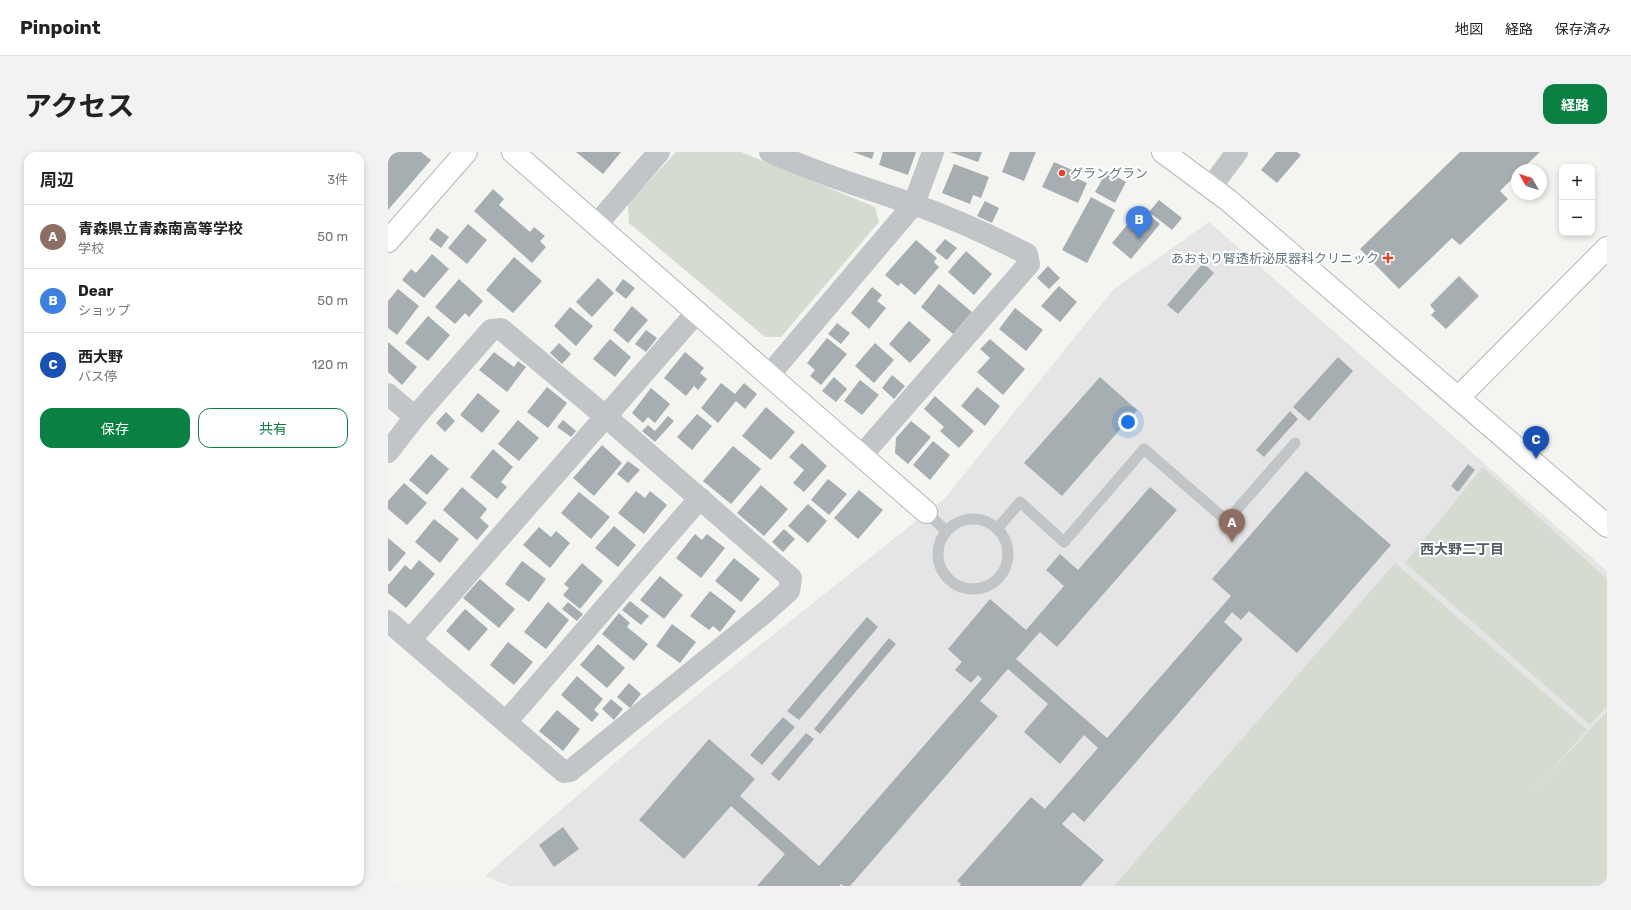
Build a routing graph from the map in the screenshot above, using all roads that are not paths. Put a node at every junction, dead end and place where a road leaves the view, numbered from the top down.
1 (466, 152) edge
2 (514, 152) edge
3 (659, 152) edge
4 (770, 152) edge
5 (933, 152) edge
6 (1163, 152) edge
7 (1237, 152) edge
8 (1211, 187) junction
9 (914, 204) junction
10 (597, 224) junction
11 (388, 241) edge
12 (1607, 248) edge
13 (697, 312) junction
14 (770, 374) junction
15 (388, 394) edge
16 (1459, 397) junction
17 (605, 416) junction
18 (416, 417) junction
19 (1295, 443) dead end
20 (388, 452) edge
21 (862, 455) junction
22 (700, 498) junction
23 (926, 512) joint
24 (1607, 526) edge
25 (997, 529) junction
26 (946, 531) junction
27 (388, 621) edge
28 (411, 639) junction
29 (506, 722) junction

1 - 11 street
2 - 10 street
3 - 10 street
4 - 9 street
5 - 9 street
6 - 8 street
7 - 8 street
8 - 16 street
9 - 14 street
9 - 21 street
10 - 13 street
12 - 16 street
13 - 14 street
13 - 17 street
14 - 21 street
15 - 18 street
16 - 24 street
17 - 18 street
17 - 22 street
17 - 28 street
18 - 20 street
19 - 25 lane
21 - 23 street
22 - 29 street
22 - 29 street
23 - 26 lane
25 - 26 lane
25 - 26 lane
27 - 28 street
28 - 29 street

